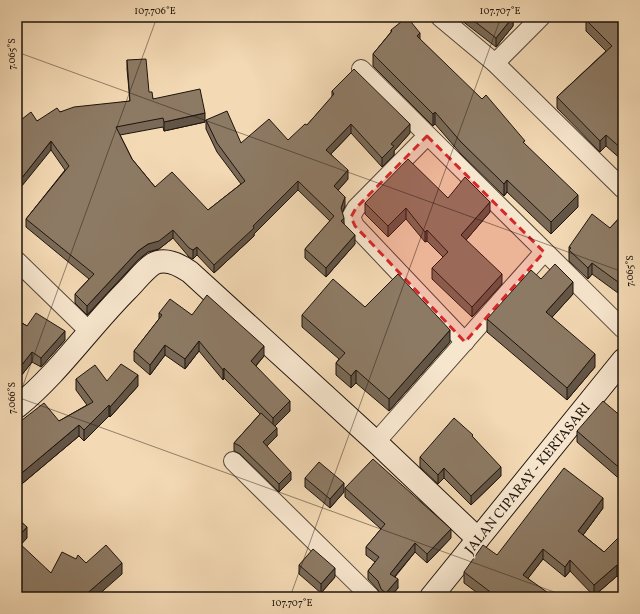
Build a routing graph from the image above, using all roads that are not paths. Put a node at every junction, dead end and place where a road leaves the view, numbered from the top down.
1 (440, 17) edge
2 (541, 17) edge
3 (495, 63) junction
4 (361, 70) dead end
5 (427, 136) junction
6 (623, 189) edge
7 (544, 252) junction
8 (17, 261) edge
9 (623, 329) edge
10 (89, 331) junction
11 (465, 342) junction
12 (623, 360) edge
13 (17, 407) edge
14 (376, 442) junction
15 (233, 461) dead end
16 (478, 538) junction
17 (371, 597) edge
18 (431, 597) edge

1 - 3 street
2 - 3 street
3 - 6 street
4 - 5 street
5 - 7 street
5 - 11 street
7 - 9 street
7 - 11 street
8 - 10 street
10 - 13 street
10 - 14 street
11 - 14 street
12 - 16 street, JALAN CIPARAY - KERTASARI
14 - 16 street
15 - 17 street
16 - 18 street, JALAN CIPARAY - KERTASARI

